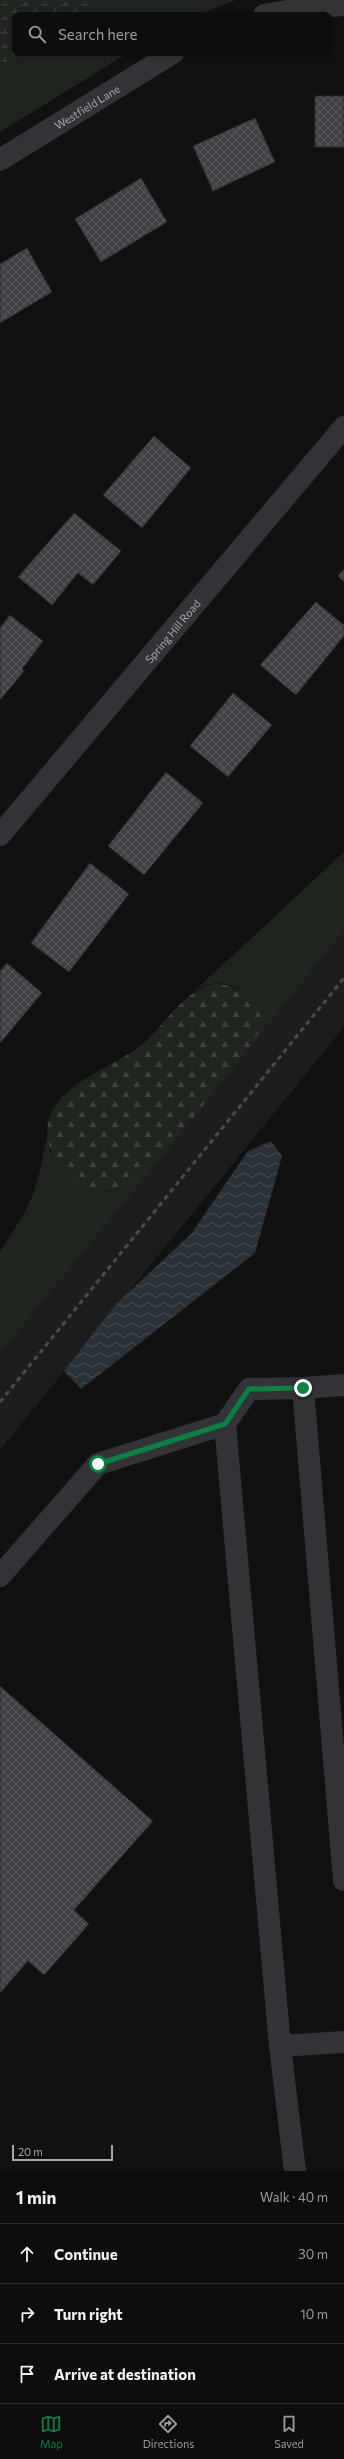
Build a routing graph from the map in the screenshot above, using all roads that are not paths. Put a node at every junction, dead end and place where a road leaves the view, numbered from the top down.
1 (344, 4) edge
2 (282, 12) edge
3 (168, 56) edge
4 (0, 160) edge
5 (344, 427) edge
6 (0, 835) edge
7 (344, 1385) edge
8 (303, 1388) junction
9 (225, 1424) junction
10 (0, 1576) edge
11 (344, 1880) edge
12 (344, 2042) edge
13 (280, 2046) junction
14 (295, 2171) edge

1 - 2 street
3 - 4 street, Westfield Lane
5 - 6 street, Spring Hill Road
7 - 8 street
8 - 9 street
8 - 11 street
9 - 10 street
9 - 13 street
12 - 13 street
13 - 14 street

